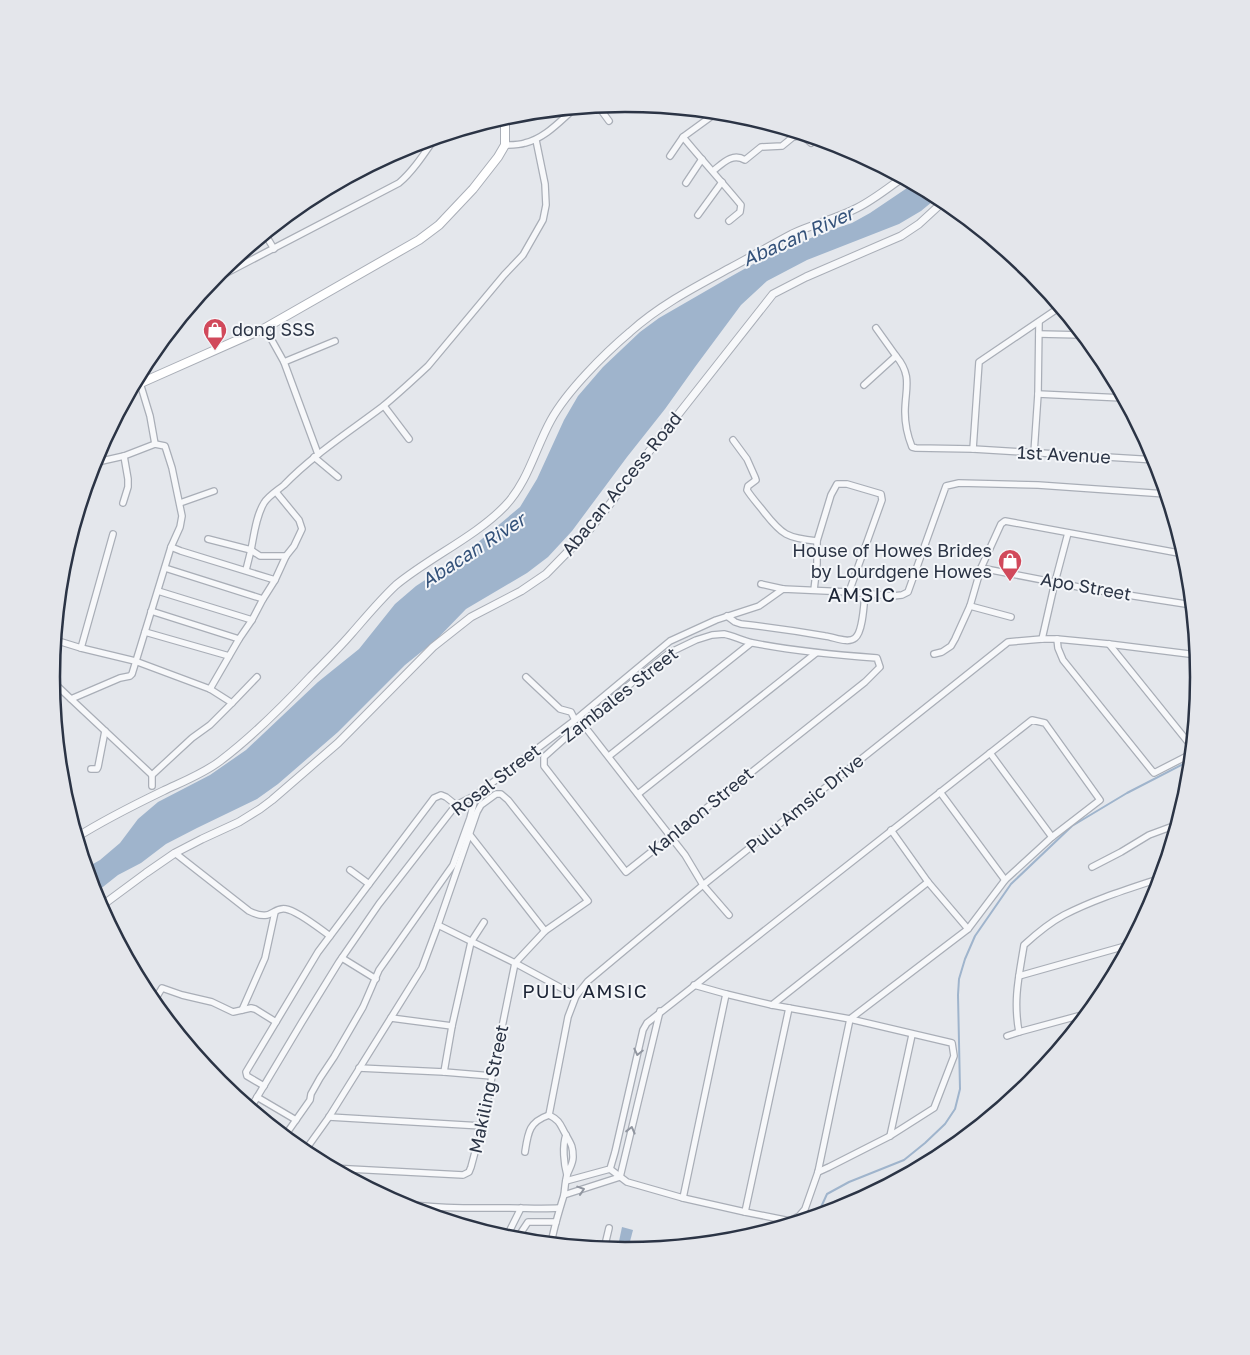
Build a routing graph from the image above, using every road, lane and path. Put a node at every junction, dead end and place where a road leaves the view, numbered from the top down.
1 (603, 113) edge
2 (567, 116) edge
3 (708, 119) edge
4 (609, 121) dead end
5 (505, 126) edge
6 (683, 136) junction
7 (792, 138) edge
8 (536, 140) junction
9 (505, 145) junction
10 (428, 148) edge
11 (670, 156) dead end
12 (702, 159) junction
13 (713, 171) junction
14 (722, 182) junction
15 (896, 182) edge
16 (686, 183) dead end
17 (937, 207) edge
18 (698, 215) dead end
19 (729, 221) dead end
20 (268, 240) edge
21 (274, 249) junction
22 (235, 269) edge
23 (1055, 311) edge
24 (1039, 322) junction
25 (265, 328) junction
26 (876, 328) dead end
27 (1039, 334) junction
28 (1074, 335) edge
29 (335, 341) dead end
30 (896, 356) junction
31 (284, 362) junction
32 (144, 382) edge
33 (864, 385) dead end
34 (139, 390) edge
35 (1038, 394) junction
36 (1115, 398) edge
37 (384, 406) junction
38 (409, 439) dead end
39 (733, 440) dead end
40 (155, 444) junction
41 (973, 449) junction
42 (1034, 453) junction
43 (316, 455) junction
44 (124, 456) junction
45 (1146, 459) edge
46 (103, 461) edge
47 (338, 477) dead end
48 (214, 490) dead end
49 (276, 492) junction
50 (1159, 494) edge
51 (123, 503) dead end
52 (180, 503) junction
53 (112, 534) dead end
54 (1068, 534) junction
55 (208, 539) dead end
56 (817, 541) junction
57 (171, 547) junction
58 (251, 550) junction
59 (1176, 553) edge
60 (286, 556) junction
61 (165, 568) junction
62 (981, 568) junction
63 (246, 570) junction
64 (275, 580) junction
65 (1055, 582) junction
66 (761, 584) dead end
67 (783, 589) junction
68 (814, 590) junction
69 (158, 591) junction
70 (849, 592) junction
71 (865, 593) junction
72 (263, 599) junction
73 (1185, 604) edge
74 (970, 606) junction
75 (151, 611) junction
76 (727, 616) junction
77 (1011, 616) dead end
78 (252, 620) junction
79 (145, 632) junction
80 (239, 639) junction
81 (1042, 639) junction
82 (1057, 640) junction
83 (61, 642) edge
84 (751, 643) junction
85 (1109, 644) junction
86 (81, 648) junction
87 (816, 653) junction
88 (934, 654) dead end
89 (1189, 654) edge
90 (229, 656) junction
91 (877, 658) joint
92 (136, 661) junction
93 (257, 677) dead end
94 (526, 677) dead end
95 (60, 689) edge
96 (210, 689) junction
97 (70, 699) junction
98 (232, 703) junction
99 (575, 720) junction
100 (582, 723) junction
101 (105, 731) junction
102 (1186, 740) edge
103 (990, 754) junction
104 (609, 756) junction
105 (544, 757) joint
106 (1184, 758) edge
107 (91, 769) dead end
108 (152, 775) junction
109 (152, 786) dead end
110 (940, 792) junction
111 (638, 794) junction
112 (476, 795) junction
113 (456, 805) junction
114 (1170, 828) edge
115 (891, 830) junction
116 (82, 834) edge
117 (470, 835) junction
118 (670, 836) junction
119 (1052, 837) junction
120 (175, 853) junction
121 (1092, 868) dead end
122 (350, 870) dead end
123 (1005, 880) junction
124 (1152, 881) edge
125 (928, 882) junction
126 (368, 884) junction
127 (702, 885) junction
128 (107, 902) edge
129 (275, 912) junction
130 (729, 915) dead end
131 (484, 922) dead end
132 (438, 925) junction
133 (968, 929) junction
134 (545, 931) junction
135 (330, 936) junction
136 (471, 942) junction
137 (1121, 947) edge
138 (342, 958) junction
139 (515, 963) junction
140 (1018, 976) junction
141 (376, 979) junction
142 (694, 985) junction
143 (726, 994) junction
144 (158, 995) edge
145 (576, 996) junction
146 (772, 1005) junction
147 (788, 1008) junction
148 (242, 1010) junction
149 (660, 1011) junction
150 (1076, 1016) edge
151 (391, 1018) junction
152 (850, 1019) junction
153 (276, 1022) junction
154 (452, 1026) junction
155 (1019, 1032) junction
156 (912, 1035) junction
157 (1008, 1036) dead end
158 (359, 1068) junction
159 (444, 1072) junction
160 (492, 1076) junction
161 (264, 1086) junction
162 (257, 1097) junction
163 (253, 1103) edge
164 (549, 1115) junction
165 (329, 1117) junction
166 (296, 1120) junction
167 (482, 1126) junction
168 (288, 1131) edge
169 (890, 1136) junction
170 (309, 1145) edge
171 (525, 1152) dead end
172 (345, 1169) edge
173 (610, 1169) junction
174 (818, 1172) junction
175 (594, 1174) junction
176 (620, 1177) junction
177 (567, 1178) junction
178 (598, 1184) junction
179 (564, 1195) junction
180 (683, 1198) junction
181 (521, 1208) junction
182 (559, 1208) junction
183 (435, 1210) edge
184 (745, 1212) junction
185 (800, 1215) edge
186 (785, 1219) edge
187 (556, 1222) junction
188 (609, 1228) dead end
189 (510, 1231) edge
190 (521, 1233) edge
191 (552, 1238) edge
192 (606, 1241) edge

1 - 4 street
2 - 8 street
3 - 6 street
5 - 9 main road
6 - 11 street
6 - 12 street
7 - 13 street
8 - 9 street
8 - 37 street
9 - 25 main road
10 - 21 street
12 - 13 street
12 - 16 street
13 - 14 street
14 - 18 street
14 - 19 street
15 - 116 street
17 - 120 street, Abacan Access Road
20 - 21 street
21 - 22 street
23 - 24 street
24 - 27 street
24 - 41 street
25 - 31 street
25 - 32 main road
26 - 30 street
27 - 28 street
27 - 35 street
29 - 31 street
30 - 33 street
30 - 41 street, 1st Avenue
31 - 43 street
34 - 40 street
35 - 36 street
35 - 42 street
37 - 38 street
37 - 43 street
39 - 56 street
40 - 44 street
40 - 52 street
41 - 42 street, 1st Avenue
42 - 45 street, 1st Avenue
43 - 47 street
43 - 49 street
44 - 46 street
44 - 51 street
48 - 52 street
49 - 58 street
49 - 60 street
50 - 71 street
52 - 57 street
53 - 86 street
54 - 59 street
54 - 62 street
54 - 65 street
55 - 58 street
56 - 68 street
56 - 70 street
57 - 61 street
57 - 63 street
58 - 60 street
58 - 63 street
60 - 64 street
61 - 69 street
61 - 72 street
62 - 65 street, Apo Street
62 - 74 street
63 - 64 street
64 - 72 street
65 - 73 street, Apo Street
65 - 81 street
66 - 67 street
67 - 68 street
67 - 76 street, Rosal Street
68 - 70 street
69 - 75 street
69 - 78 street
70 - 71 street
71 - 76 street
72 - 78 street
74 - 77 street
74 - 88 street
75 - 79 street
75 - 80 street
76 - 99 street, Rosal Street
78 - 80 street
79 - 90 street
79 - 92 street
80 - 90 street
81 - 82 street, Pulu Amsic Drive
81 - 127 street, Pulu Amsic Drive
82 - 85 street, Pulu Amsic Drive
82 - 106 street
83 - 86 street
84 - 87 street, Zambales Street
84 - 100 street, Zambales Street
84 - 104 street
85 - 89 street, Pulu Amsic Drive
85 - 102 street
86 - 92 street
87 - 91 street, Zambales Street
87 - 111 street
90 - 96 street
91 - 118 street, Kanlaon Street
92 - 96 street
92 - 97 street
93 - 98 street
94 - 99 street
95 - 97 street
96 - 98 street
97 - 101 street
98 - 108 street
99 - 112 street, Rosal Street
100 - 104 street
100 - 105 street, Zambales Street
101 - 107 street
101 - 108 street
103 - 110 street
103 - 119 street
103 - 119 street
104 - 111 street
105 - 118 street, Kanlaon Street
108 - 109 street
110 - 115 street
110 - 123 street
111 - 118 street
112 - 113 street, Rosal Street
112 - 141 street
113 - 126 street
113 - 138 street, Rosal Street
114 - 121 street
115 - 125 street
115 - 142 street
117 - 132 street
117 - 134 street
117 - 134 street
118 - 127 street
119 - 123 street
120 - 128 street, Abacan Access Road
120 - 129 street
122 - 126 street
123 - 133 street
124 - 140 street
125 - 133 street
125 - 146 street
126 - 135 street
127 - 130 street
127 - 145 street, Pulu Amsic Drive
129 - 135 street
129 - 148 street
131 - 136 street
132 - 136 street
132 - 151 street
133 - 152 street
134 - 139 street
135 - 153 street
136 - 139 street
136 - 154 street
137 - 140 street
138 - 141 street
138 - 161 street, Rosal Street
139 - 145 street
139 - 160 street, Makiling Street
140 - 155 street
141 - 166 street
142 - 143 street
142 - 149 street
143 - 146 street
143 - 180 street
144 - 148 street
145 - 164 street, Pulu Amsic Drive
146 - 147 street
147 - 152 street
147 - 184 street
148 - 153 street
149 -> 173 street
176 -> 149 street
150 - 155 street
151 - 154 street
151 - 158 street
152 - 156 street
152 - 174 street
153 - 161 street
154 - 159 street
155 - 157 street
156 - 169 street
156 - 169 street
158 - 159 street
158 - 165 street
159 - 160 street
160 - 167 street, Makiling Street
161 - 162 street, Rosal Street
162 - 163 street, Rosal Street
162 - 166 street
164 - 171 street
164 - 177 street
165 - 167 street
165 - 170 street
166 - 168 street
167 - 172 street, Makiling Street
169 - 174 street
173 - 175 street
173 - 176 street
174 - 185 street
175 - 177 street
175 - 178 street
176 - 178 street
176 - 180 street
177 - 179 street
179 -> 178 street
179 - 182 street
180 - 184 street
181 - 182 street
181 - 183 street
181 - 189 street
182 - 187 street
184 - 186 street
187 - 190 street
187 - 191 street
188 - 192 street

